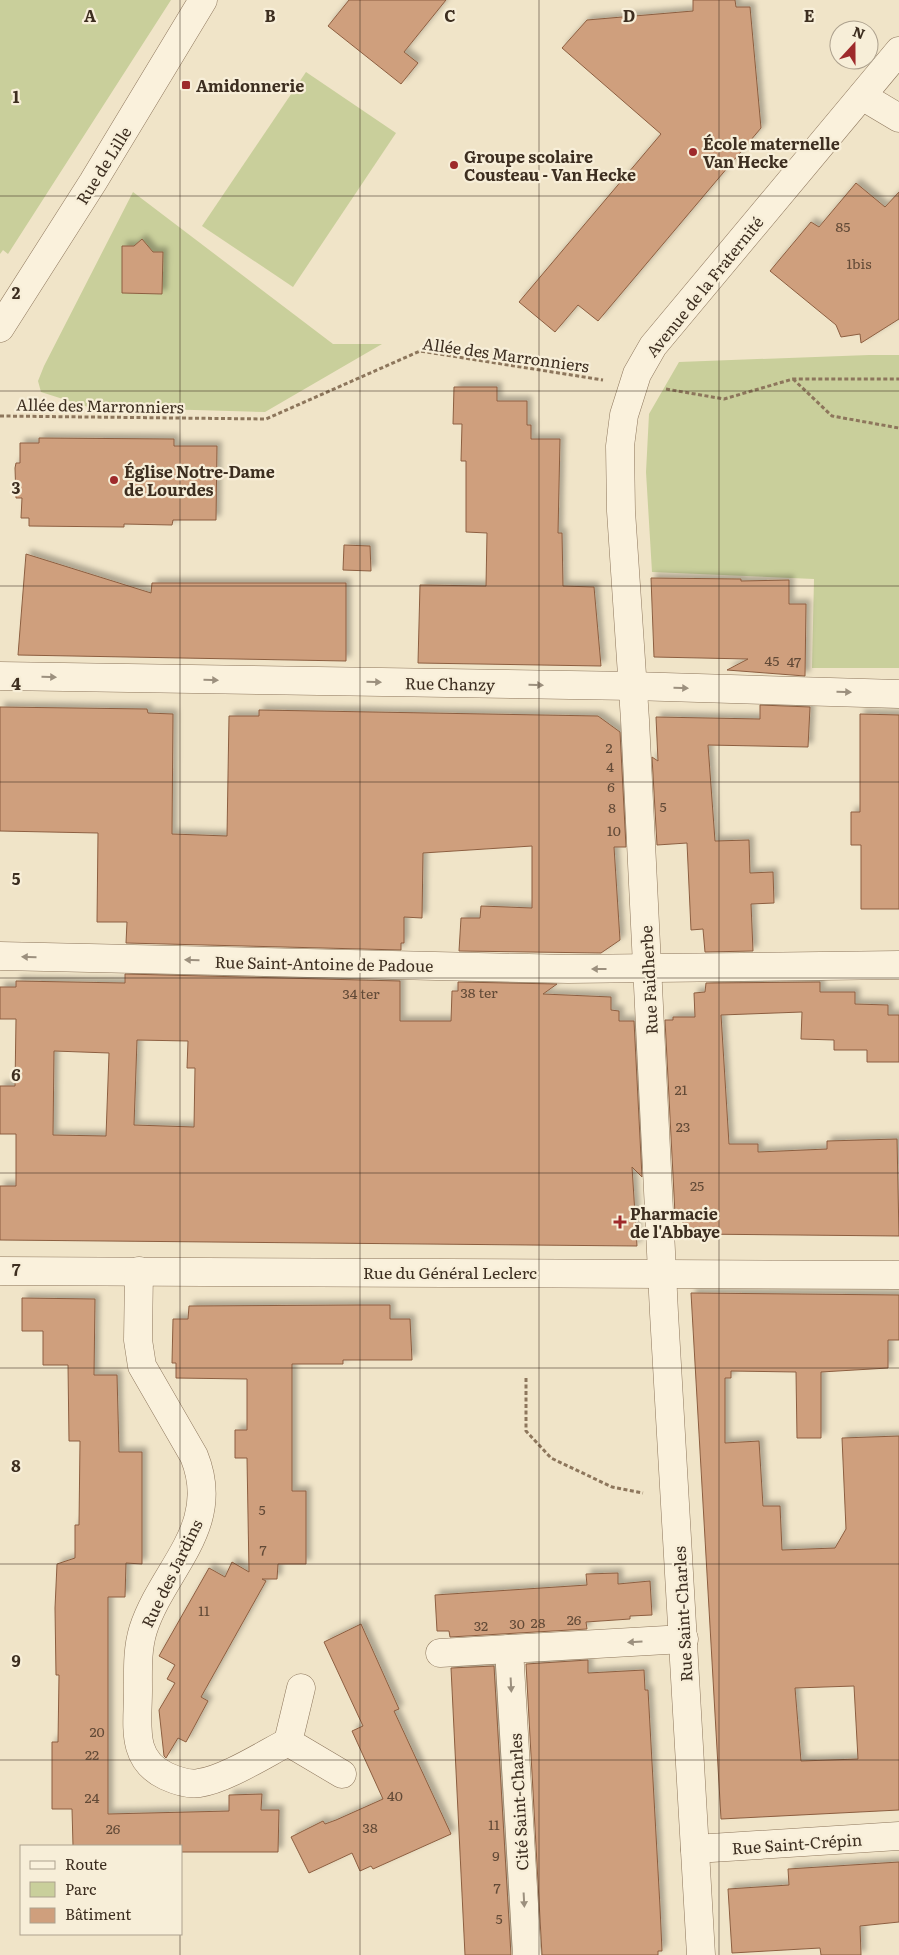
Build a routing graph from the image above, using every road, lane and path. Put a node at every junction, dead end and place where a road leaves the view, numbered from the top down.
1 (203, 0) edge
2 (899, 51) edge
3 (862, 96) junction
4 (899, 118) edge
5 (0, 328) edge
6 (793, 379) junction
7 (899, 379) edge
8 (633, 384) junction
9 (0, 416) edge
10 (899, 428) edge
11 (0, 676) edge
12 (632, 686) junction
13 (899, 694) edge
14 (0, 956) edge
15 (899, 965) edge
16 (648, 969) junction
17 (0, 1271) edge
18 (139, 1271) junction
19 (662, 1274) junction
20 (899, 1275) edge
21 (526, 1378) dead end
22 (676, 1499) junction
23 (684, 1639) junction
24 (509, 1649) junction
25 (440, 1653) dead end
26 (301, 1688) dead end
27 (288, 1742) junction
28 (342, 1774) dead end
29 (899, 1836) edge
30 (695, 1849) junction
31 (528, 1955) edge
32 (701, 1955) edge

1 - 5 street, Rue de Lille
2 - 3 street, Avenue de la Fraternité
3 - 4 street
3 - 8 street, Avenue de la Fraternité
6 - 7 path, Allée des Marronniers
6 - 8 path, Allée des Marronniers
6 - 10 path
8 - 9 path, Allée des Marronniers
8 - 12 street, Avenue de la Fraternité
11 -> 12 street, Rue Chanzy
12 -> 13 street, Rue Chanzy
12 - 16 street, Rue Faidherbe
16 -> 14 street, Rue Saint-Antoine de Padoue
15 - 16 street, Rue Saint-Antoine de Padoue
16 - 19 street, Rue Faidherbe
17 - 18 street, Rue du Général Leclerc
18 - 19 street, Rue du Général Leclerc
18 - 27 street, Rue des Jardins
19 - 20 street, Rue du Général Leclerc
19 - 22 street, Rue Saint-Charles
21 - 22 path
22 - 23 street, Rue Saint-Charles
23 -> 24 street
23 - 30 street, Rue Saint-Charles
24 - 25 street
24 -> 31 street, Cité Saint-Charles
26 - 27 street
27 - 28 street
29 - 30 street, Rue Saint-Crépin
30 - 32 street, Rue Saint-Charles

